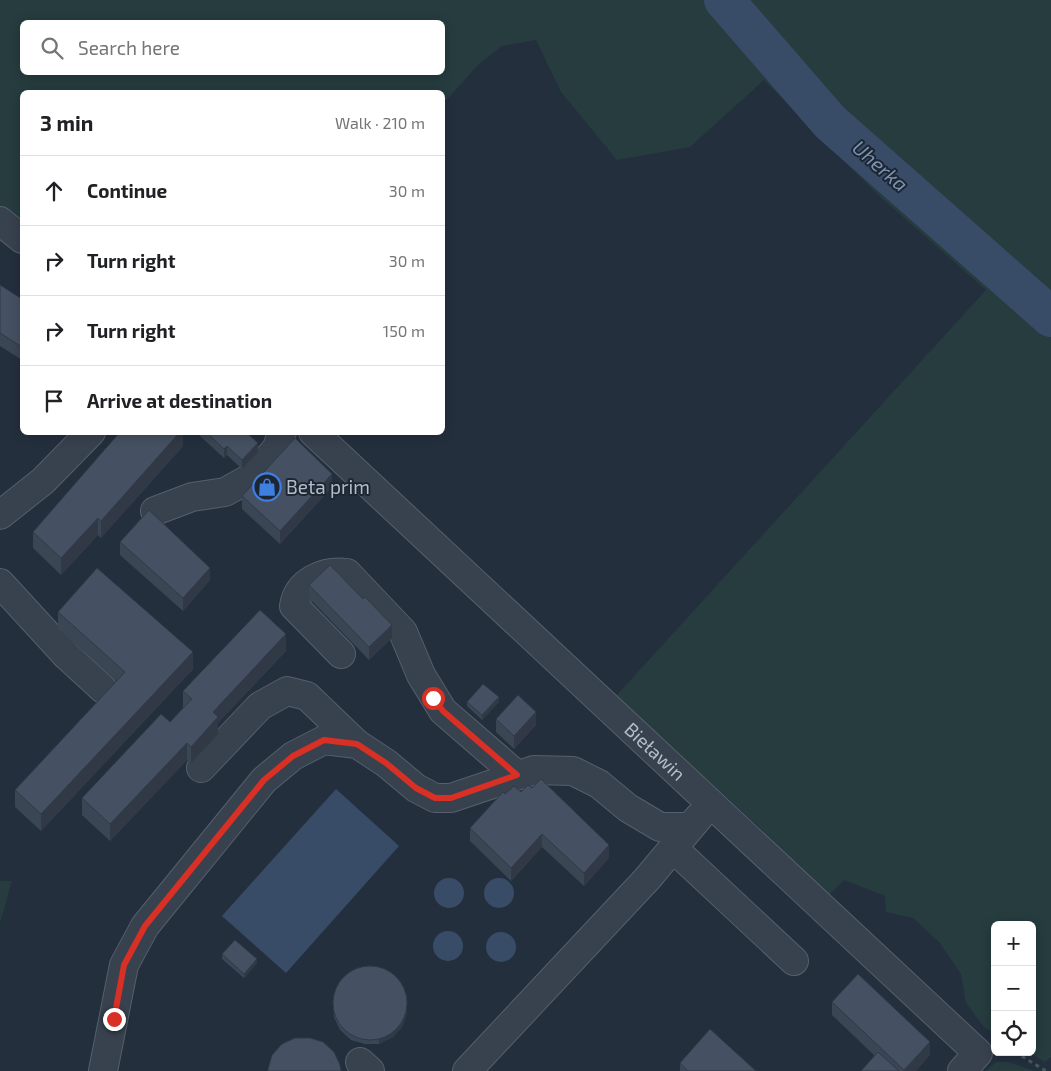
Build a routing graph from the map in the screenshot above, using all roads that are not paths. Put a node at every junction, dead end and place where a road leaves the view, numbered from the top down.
1 (0, 221) edge
2 (20, 237) edge
3 (88, 435) edge
4 (281, 435) edge
5 (317, 435) edge
6 (155, 511) dead end
7 (0, 515) edge
8 (0, 583) edge
9 (341, 654) dead end
10 (103, 689) dead end
11 (357, 744) junction
12 (201, 768) dead end
13 (517, 775) junction
14 (712, 802) junction
15 (690, 827) junction
16 (673, 848) junction
17 (794, 961) dead end
18 (103, 1071) edge
19 (467, 1071) edge
20 (962, 1071) edge

1 - 2 street
3 - 7 street
4 - 6 street
5 - 14 street, Bieławin
8 - 10 street
9 - 13 street
11 - 12 street
11 - 13 street
11 - 18 street
13 - 15 street
14 - 15 street
14 - 20 street, Bieławin
15 - 16 street
16 - 17 street
16 - 19 street

